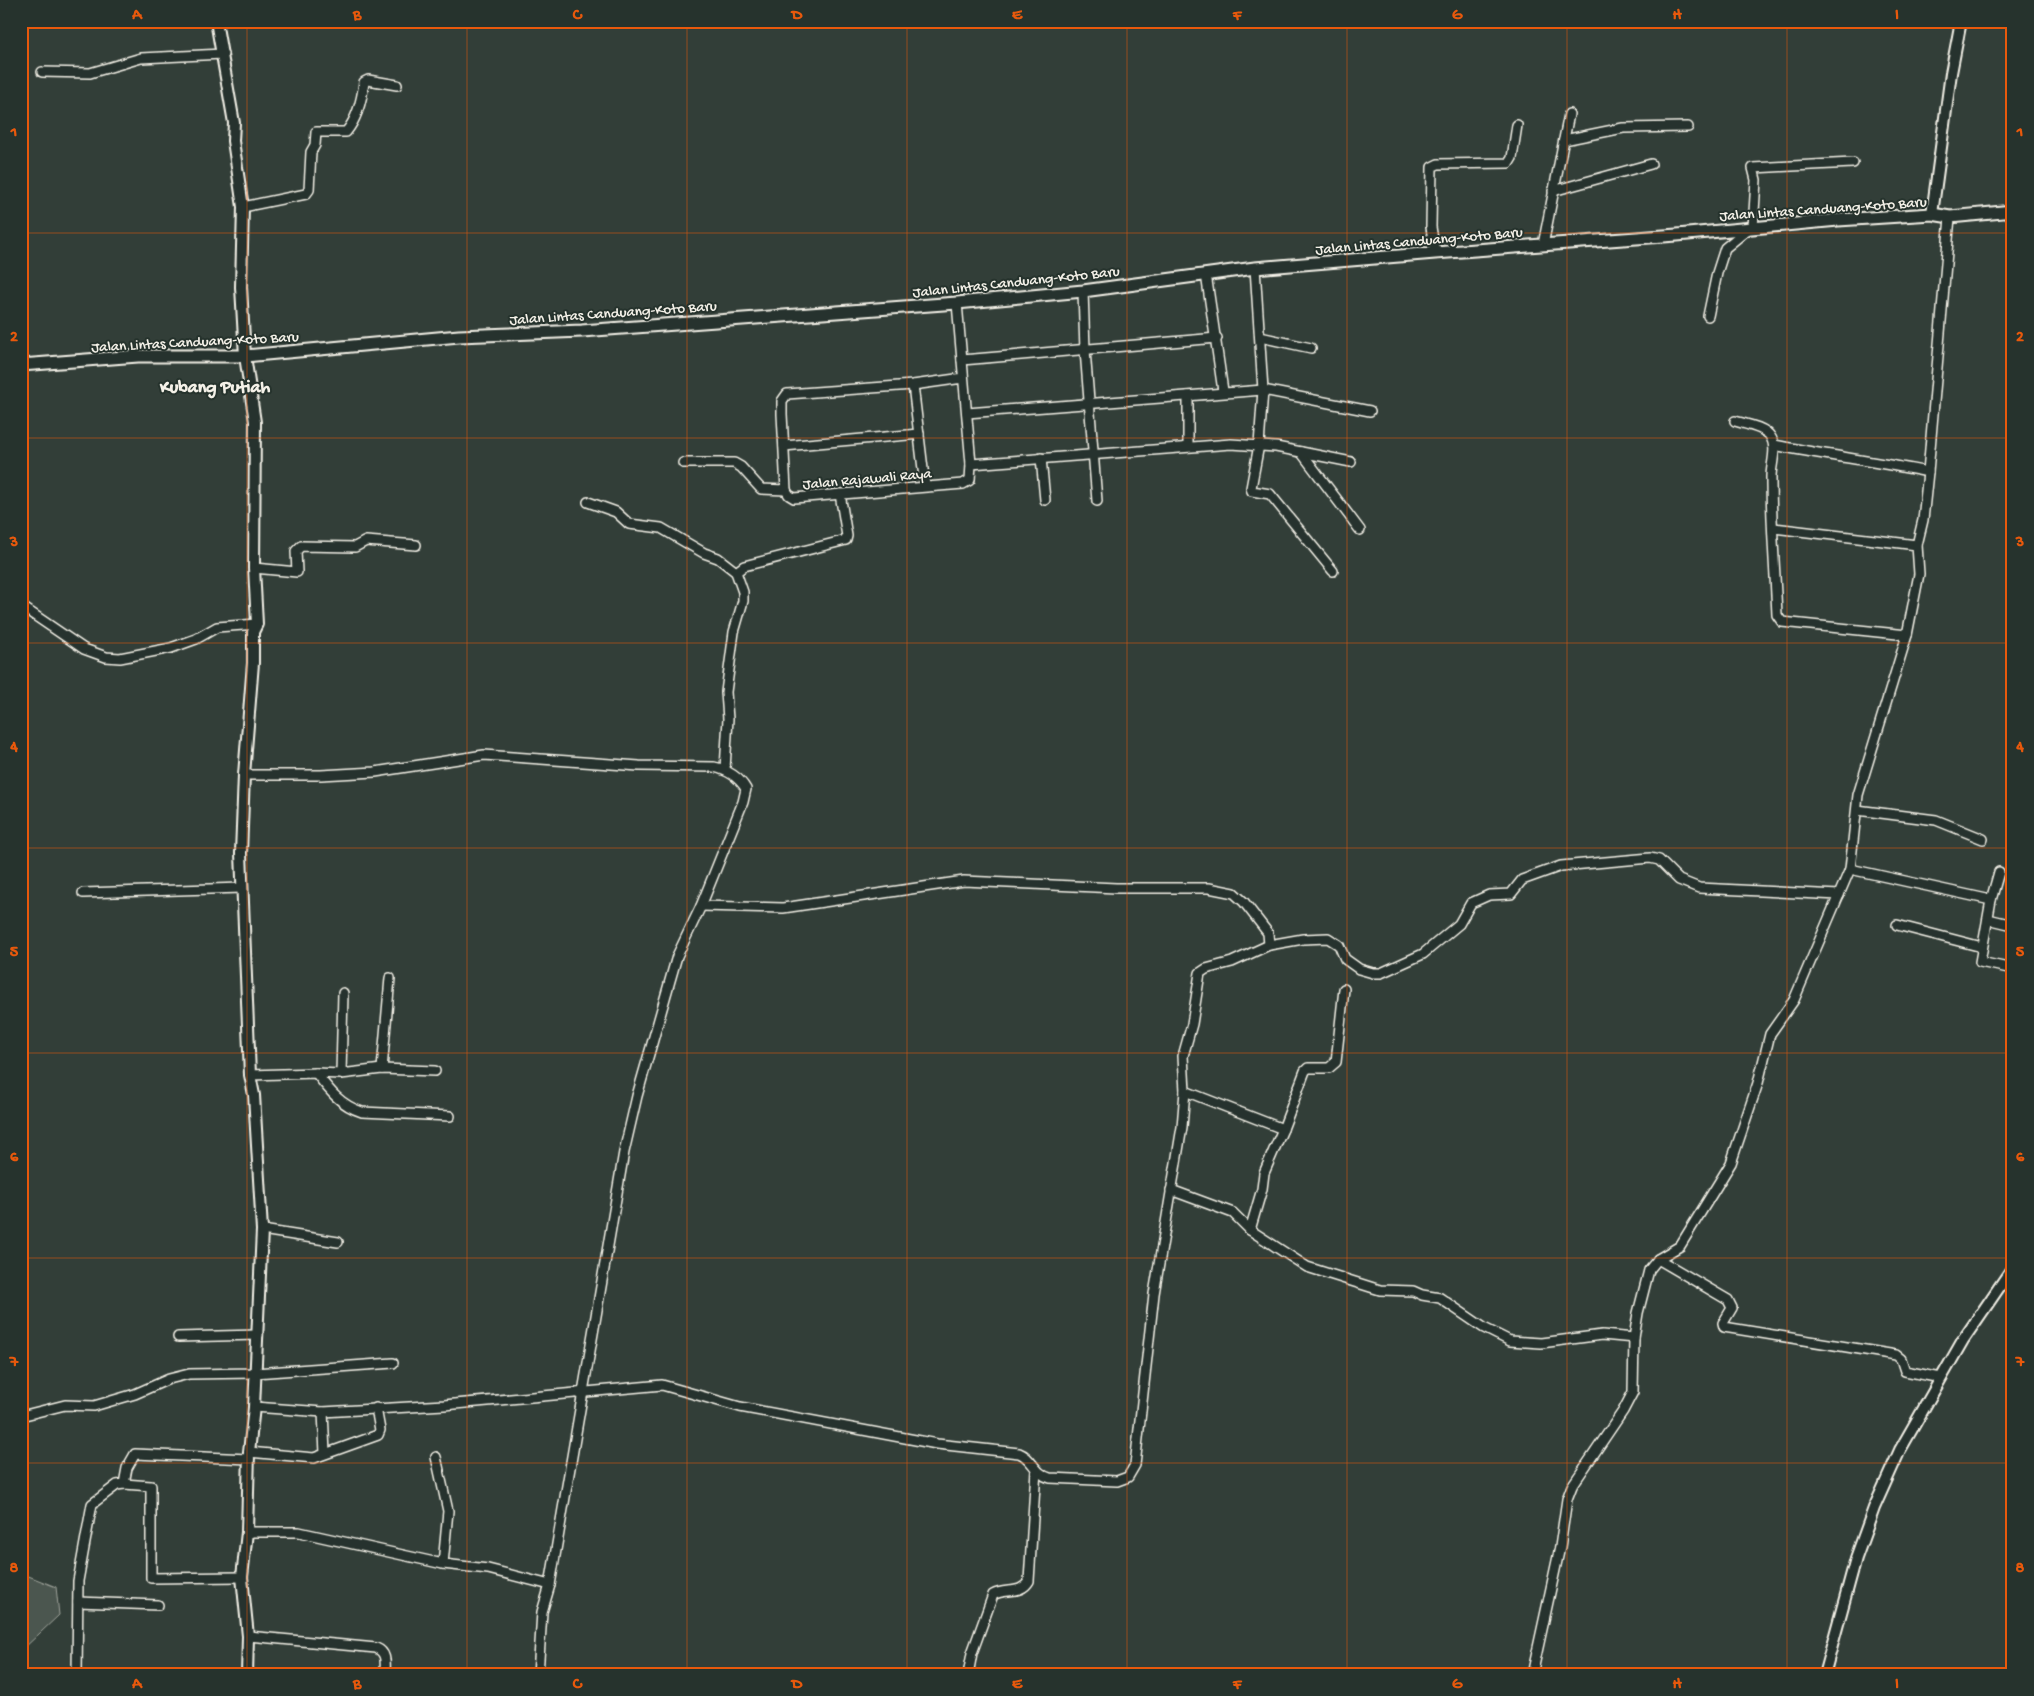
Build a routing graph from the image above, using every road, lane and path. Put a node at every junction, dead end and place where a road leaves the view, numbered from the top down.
1 (216, 21) edge
2 (1961, 21) edge
3 (223, 54) junction
4 (42, 72) dead end
5 (398, 85) dead end
6 (1569, 114) dead end
7 (1517, 125) dead end
8 (1688, 127) dead end
9 (1564, 140) junction
10 (1853, 163) dead end
11 (1651, 164) dead end
12 (1553, 191) junction
13 (243, 207) junction
14 (2013, 211) edge
15 (1932, 214) junction
16 (1950, 217) junction
17 (1750, 228) junction
18 (1543, 245) junction
19 (1435, 253) junction
20 (1255, 268) junction
21 (1206, 274) junction
22 (1083, 291) junction
23 (957, 303) junction
24 (1708, 316) dead end
25 (1260, 337) junction
26 (1217, 338) junction
27 (1311, 348) dead end
28 (1084, 350) junction
29 (245, 356) junction
30 (962, 360) junction
31 (21, 365) edge
32 (963, 378) junction
33 (914, 385) junction
34 (1263, 390) junction
35 (1223, 391) junction
36 (1188, 396) junction
37 (1090, 403) junction
38 (1370, 411) dead end
39 (967, 413) junction
40 (1735, 421) dead end
41 (919, 434) junction
42 (1259, 445) junction
43 (1774, 445) junction
44 (784, 446) junction
45 (1188, 446) junction
46 (1301, 452) junction
47 (1094, 453) junction
48 (1041, 458) junction
49 (1351, 462) dead end
50 (683, 463) dead end
51 (971, 464) junction
52 (1928, 472) junction
53 (925, 486) junction
54 (786, 490) junction
55 (840, 494) junction
56 (1045, 500) dead end
57 (1097, 501) dead end
58 (588, 502) dead end
59 (1774, 528) junction
60 (1360, 530) dead end
61 (416, 545) dead end
62 (1917, 545) junction
63 (254, 568) junction
64 (1333, 571) dead end
65 (736, 572) junction
66 (21, 606) edge
67 (257, 624) junction
68 (1907, 635) junction
69 (725, 769) junction
70 (244, 775) junction
71 (1857, 810) junction
72 (1983, 838) dead end
73 (1850, 869) junction
74 (1999, 872) dead end
75 (242, 888) junction
76 (83, 892) dead end
77 (1839, 895) junction
78 (1992, 900) junction
79 (701, 906) junction
80 (1988, 919) junction
81 (1898, 925) dead end
82 (2013, 925) edge
83 (1269, 945) junction
84 (1982, 947) junction
85 (2013, 969) edge
86 (390, 978) dead end
87 (1344, 989) dead end
88 (342, 993) dead end
89 (382, 1069) junction
90 (435, 1071) dead end
91 (316, 1072) junction
92 (341, 1074) junction
93 (250, 1075) junction
94 (1185, 1091) junction
95 (450, 1116) dead end
96 (1283, 1129) junction
97 (1171, 1190) junction
98 (262, 1230) junction
99 (1250, 1230) junction
100 (338, 1242) dead end
101 (1658, 1259) junction
102 (2013, 1268) edge
103 (258, 1335) junction
104 (178, 1337) dead end
105 (1634, 1338) junction
106 (393, 1363) dead end
107 (255, 1373) junction
108 (1941, 1378) junction
109 (583, 1391) junction
110 (254, 1407) junction
111 (376, 1408) junction
112 (323, 1412) junction
113 (21, 1416) edge
114 (325, 1452) junction
115 (249, 1455) junction
116 (436, 1457) dead end
117 (1036, 1470) junction
118 (124, 1484) junction
119 (247, 1532) junction
120 (443, 1564) junction
121 (242, 1577) junction
122 (550, 1585) junction
123 (78, 1602) junction
124 (158, 1605) dead end
125 (248, 1636) junction
126 (77, 1675) edge
127 (247, 1675) edge
128 (385, 1675) edge
129 (538, 1675) edge
130 (968, 1675) edge
131 (1532, 1675) edge
132 (1824, 1675) edge

1 - 3 street
2 - 15 street
3 - 4 street
3 - 13 street
5 - 13 street
6 - 9 street
7 - 19 street
8 - 9 street
9 - 12 street
10 - 17 street
11 - 12 street
12 - 18 street
13 - 29 street
14 - 16 main road, Jalan Lintas Canduang-Koto Baru
15 - 16 main road, Jalan Lintas Canduang-Koto Baru
15 - 17 main road, Jalan Lintas Canduang-Koto Baru
16 - 52 street
17 - 18 main road, Jalan Lintas Canduang-Koto Baru
17 - 24 street
18 - 19 main road, Jalan Lintas Canduang-Koto Baru
19 - 20 main road, Jalan Lintas Canduang-Koto Baru
20 - 21 main road, Jalan Lintas Canduang-Koto Baru
20 - 25 street
21 - 22 main road, Jalan Lintas Canduang-Koto Baru
21 - 26 street
22 - 23 main road, Jalan Lintas Canduang-Koto Baru
22 - 28 street
23 - 29 main road, Jalan Lintas Canduang-Koto Baru
23 - 30 street
25 - 27 street
25 - 34 street
26 - 28 street
26 - 35 street
28 - 30 street
28 - 37 street
29 - 31 main road, Jalan Lintas Canduang-Koto Baru
29 - 63 street
30 - 32 street
32 - 33 street, Jalan Rajawali Raya
32 - 39 street
33 - 41 street
33 - 44 street, Jalan Rajawali Raya
34 - 35 street
34 - 38 street
34 - 42 street
35 - 36 street
36 - 37 street
36 - 45 street
37 - 39 street
37 - 47 street
39 - 51 street
40 - 43 street
41 - 44 street
41 - 53 street
42 - 45 street
42 - 46 street
42 - 64 street
43 - 52 street
43 - 59 street
44 - 54 street, Jalan Rajawali Raya
45 - 47 street
46 - 49 street
46 - 60 street
47 - 48 street
47 - 57 street
48 - 51 street
48 - 56 street
50 - 54 street
51 - 53 street, Jalan Rajawali Raya
52 - 62 street
53 - 55 street, Jalan Rajawali Raya
54 - 55 street, Jalan Rajawali Raya
55 - 65 street
58 - 65 street
59 - 62 street
59 - 68 street
61 - 63 street
62 - 68 street
63 - 67 street
65 - 69 street
66 - 67 street
67 - 70 street
68 - 71 street
69 - 70 street
69 - 79 street
70 - 75 street
71 - 72 street
71 - 73 street
73 - 77 street
73 - 78 street
74 - 78 street
75 - 76 street
75 - 93 street
77 - 83 street
77 - 101 street
78 - 80 street
79 - 83 street
79 - 109 street
80 - 82 street
80 - 84 street
81 - 84 street
83 - 94 street
84 - 85 street
86 - 89 street
87 - 96 street
88 - 92 street
89 - 90 street
89 - 92 street
91 - 92 street
91 - 93 street
91 - 95 street
93 - 98 street
94 - 96 street
94 - 97 street
96 - 99 street
97 - 99 street
97 - 117 street
98 - 100 street
98 - 103 street
99 - 105 street
101 - 105 street
101 - 108 street
102 - 108 street
103 - 104 street
103 - 107 street
105 - 131 street
106 - 107 street
107 - 110 street
107 - 113 street
108 - 132 street
109 - 111 street
109 - 117 street
109 - 122 street
110 - 112 street
110 - 115 street
111 - 112 street
111 - 114 street
112 - 114 street
114 - 115 street
115 - 118 street
115 - 119 street
116 - 120 street
117 - 130 street
118 - 121 street
118 - 123 street
119 - 120 street
119 - 121 street
120 - 122 street
121 - 125 street
122 - 129 street
123 - 124 street
123 - 126 street
125 - 127 street
125 - 128 street

